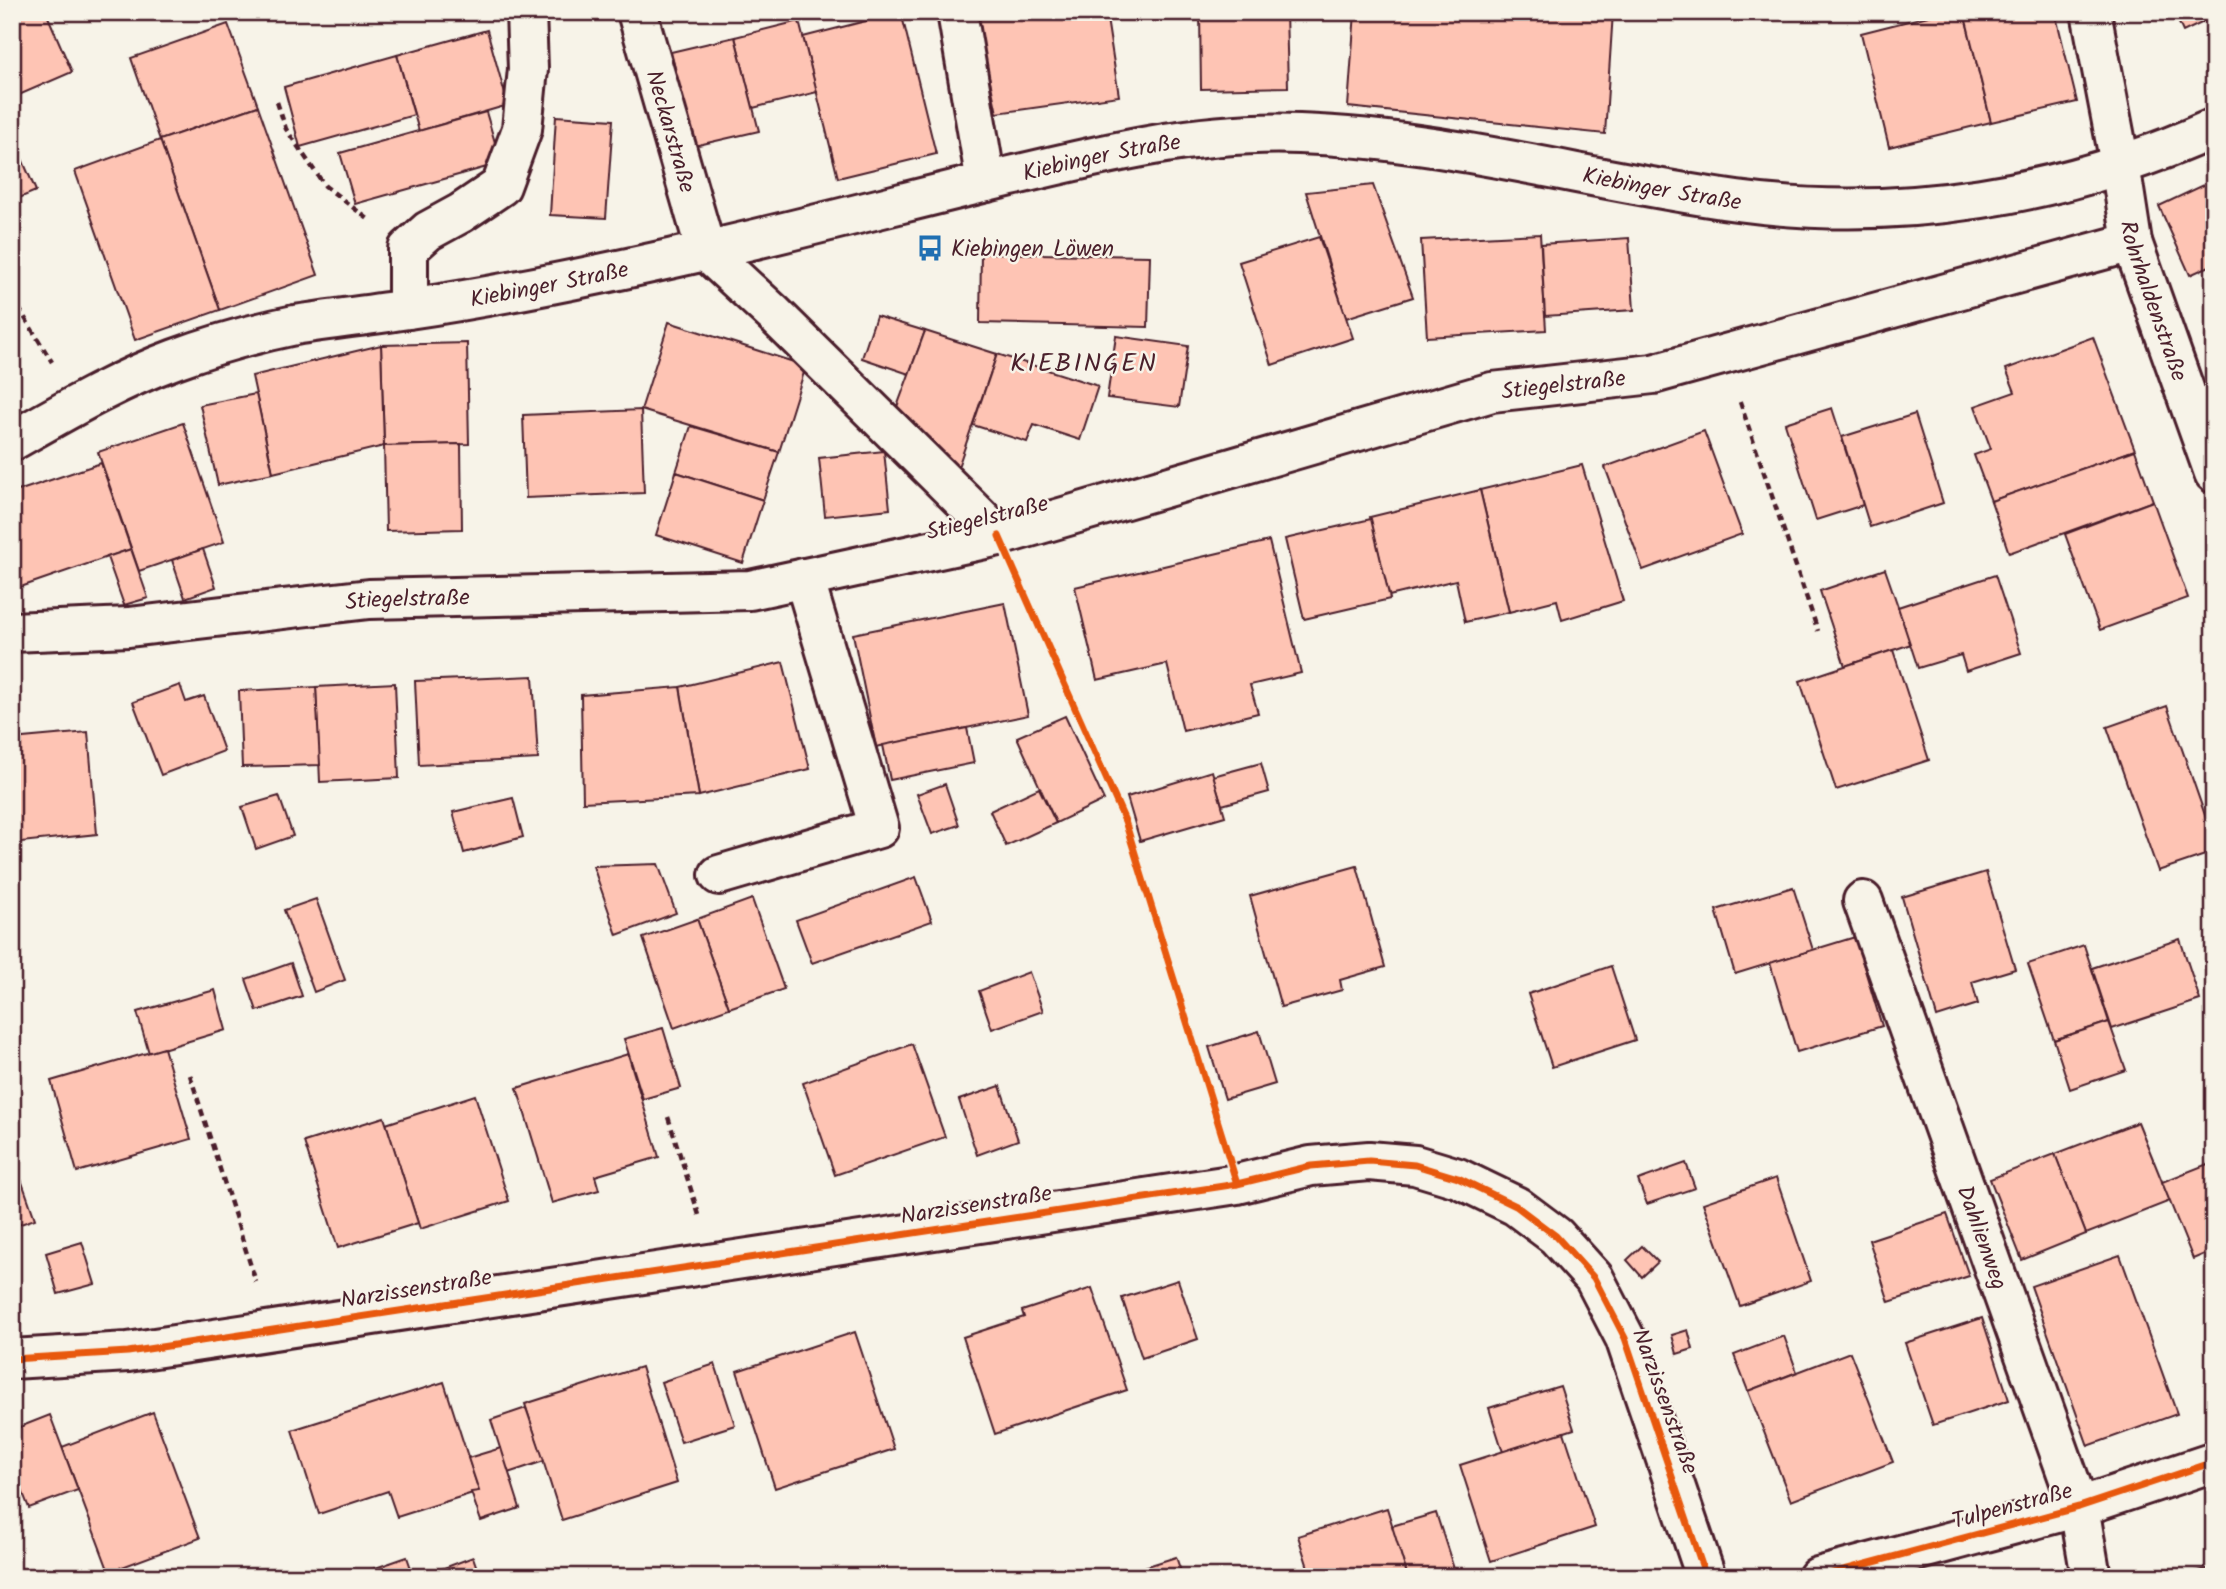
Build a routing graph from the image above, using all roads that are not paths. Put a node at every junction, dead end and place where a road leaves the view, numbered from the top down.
1 (526, 12) edge
2 (637, 12) edge
3 (957, 12) edge
4 (2091, 12) edge
5 (2214, 128) edge
6 (2120, 164) junction
7 (986, 182) junction
8 (2132, 242) junction
9 (706, 251) junction
10 (408, 309) junction
11 (12, 441) edge
12 (2214, 473) edge
13 (999, 536) junction
14 (804, 578) junction
15 (12, 632) edge
16 (719, 875) dead end
17 (1863, 901) dead end
18 (12, 1359) edge
19 (2214, 1462) edge
20 (2079, 1507) junction
21 (1706, 1577) edge
22 (1818, 1577) edge
23 (2091, 1577) edge

1 - 10 street
2 - 9 street, Neckarstraße
3 - 7 street
4 - 6 street, Rohrhaldenstraße
5 - 6 street, Kiebinger Straße
6 - 7 street, Kiebinger Straße
6 - 8 street, Rohrhaldenstraße
7 - 9 street, Kiebinger Straße
8 - 12 street, Rohrhaldenstraße
8 - 13 street, Stiegelstraße
9 - 10 street, Kiebinger Straße
9 - 13 street, Stiegelstraße
10 - 11 street, Kiebinger Straße
13 - 14 street, Stiegelstraße
14 - 15 street, Stiegelstraße
14 - 16 street
17 - 20 street, Dahlienweg
18 - 21 street, Narzissenstraße
19 - 20 street, Tulpenstraße
20 - 22 street, Tulpenstraße
20 - 23 street, Dahlienweg

